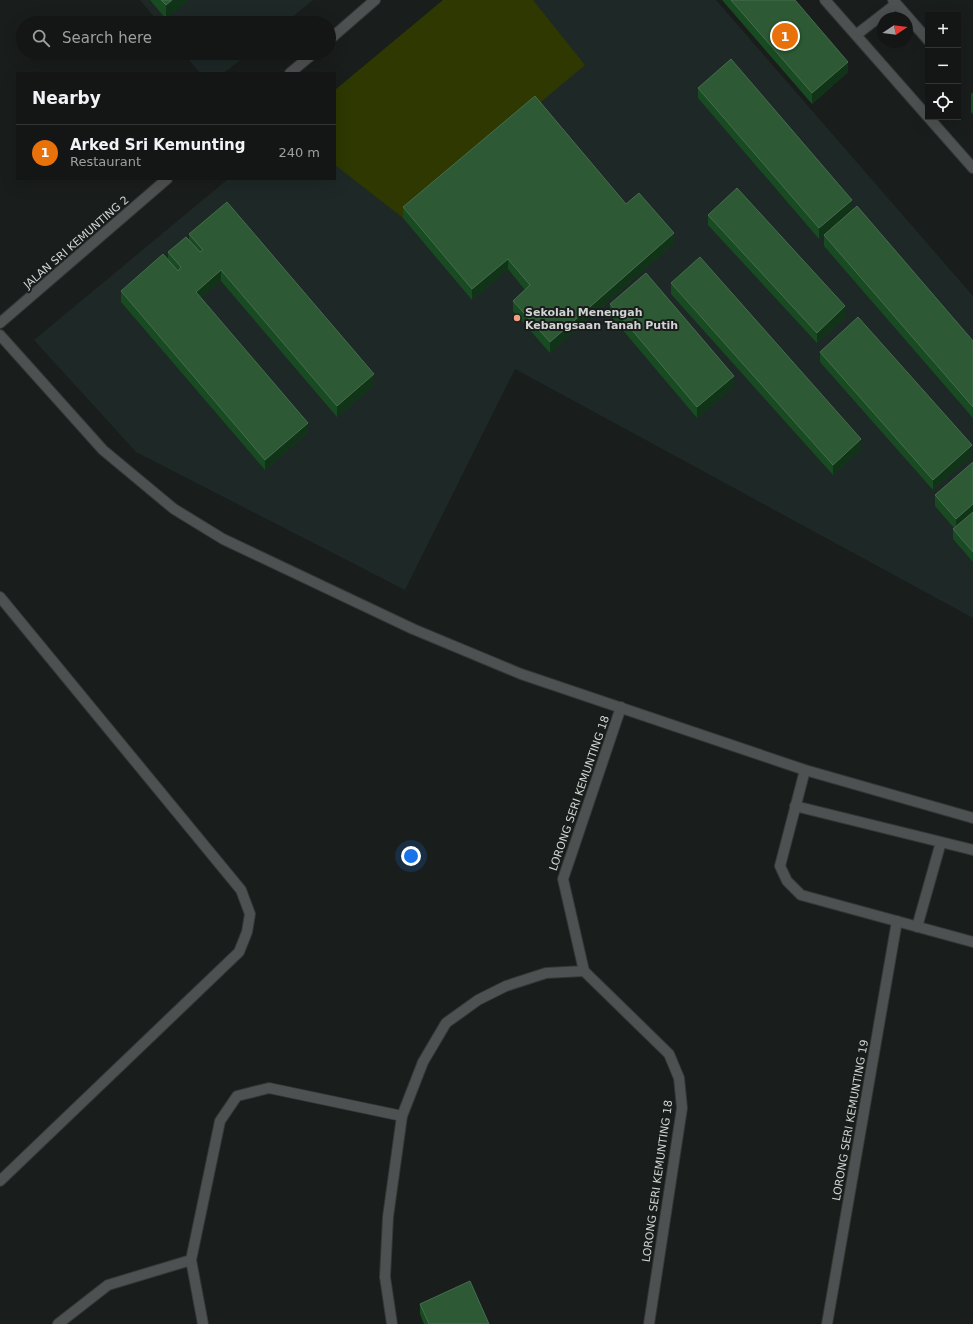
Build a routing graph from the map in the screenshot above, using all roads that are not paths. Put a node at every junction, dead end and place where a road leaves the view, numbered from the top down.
1 (375, 0) edge
2 (824, 0) edge
3 (894, 2) edge
4 (336, 34) edge
5 (856, 36) junction
6 (925, 37) edge
7 (306, 60) edge
8 (291, 72) edge
9 (973, 168) edge
10 (166, 180) edge
11 (0, 323) edge
12 (0, 335) edge
13 (0, 596) edge
14 (621, 707) junction
15 (805, 770) junction
16 (795, 806) junction
17 (973, 818) edge
18 (941, 842) junction
19 (973, 850) edge
20 (897, 921) junction
21 (917, 927) junction
22 (973, 942) edge
23 (584, 971) junction
24 (402, 1116) junction
25 (0, 1180) edge
26 (191, 1260) junction
27 (58, 1324) edge
28 (203, 1324) edge
29 (392, 1324) edge
30 (650, 1324) edge
31 (827, 1324) edge

1 - 4 street
2 - 5 street
3 - 5 street
3 - 6 street
5 - 9 street
7 - 8 street
10 - 11 street, JALAN SRI KEMUNTING 2
12 - 14 street
13 - 25 street
14 - 15 street
14 - 23 street, LORONG SERI KEMUNTING 18
15 - 16 street
15 - 17 street
16 - 18 street
16 - 20 street
18 - 19 street
18 - 21 street
20 - 21 street
20 - 31 street, LORONG SERI KEMUNTING 19
21 - 22 street
23 - 24 street
23 - 30 street, LORONG SERI KEMUNTING 18
24 - 26 street
24 - 29 street
26 - 27 street
26 - 28 street

